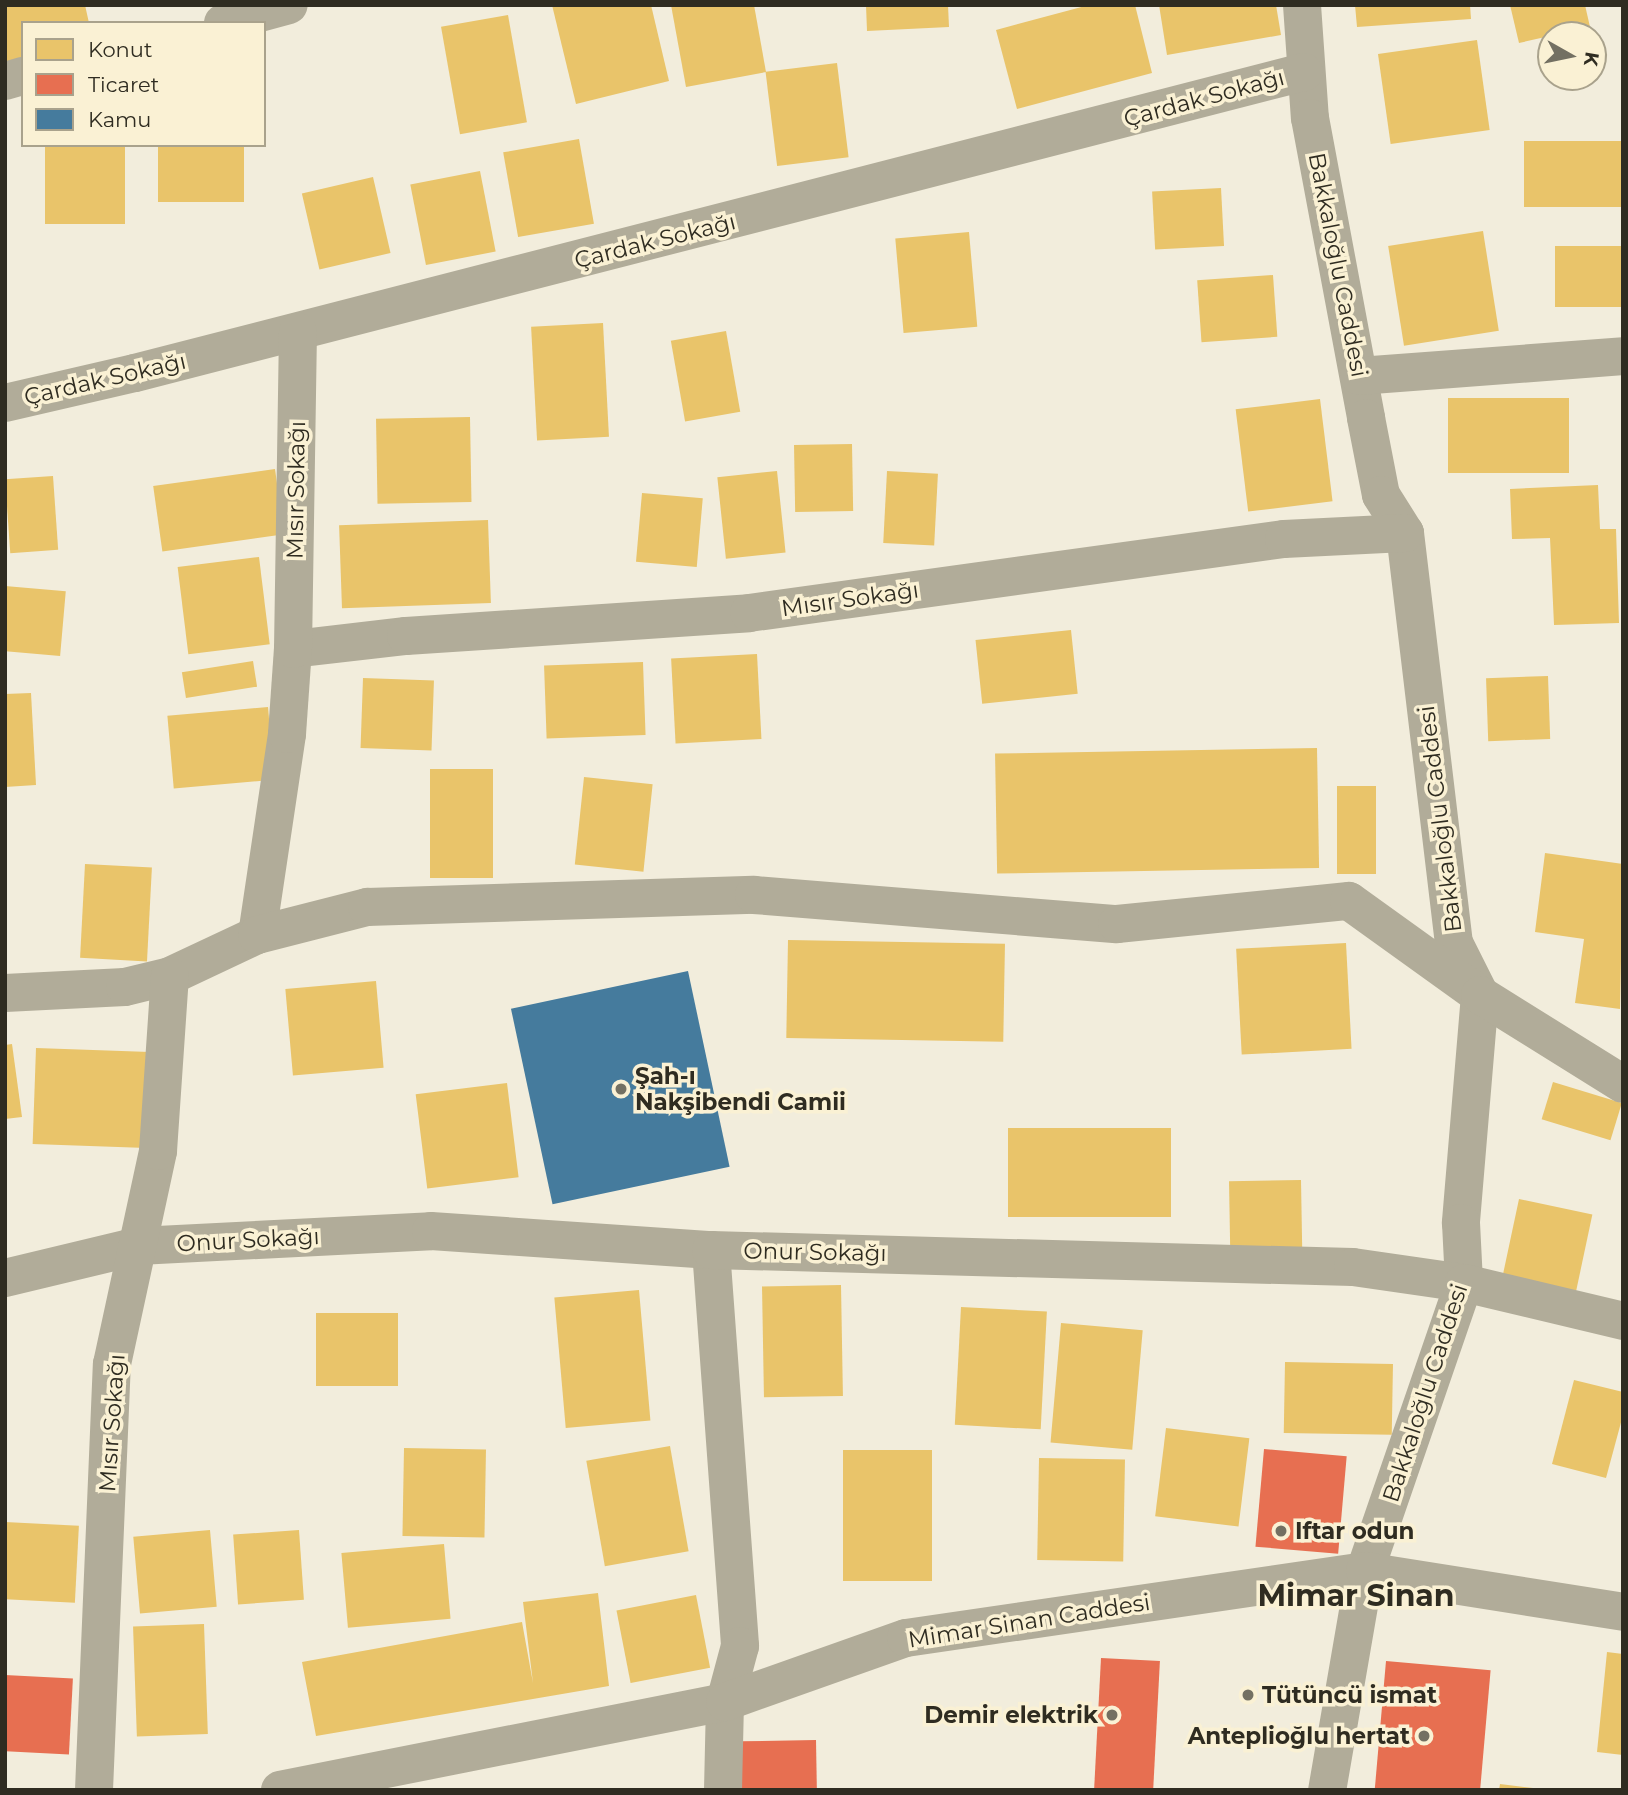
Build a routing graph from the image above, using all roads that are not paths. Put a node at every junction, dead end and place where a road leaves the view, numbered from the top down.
1 (289, 5) edge
2 (1301, 5) edge
3 (230, 21) edge
4 (1304, 72) junction
5 (298, 331) junction
6 (1623, 356) edge
7 (1359, 376) junction
8 (5, 403) edge
9 (1405, 533) junction
10 (293, 649) junction
11 (257, 935) junction
12 (170, 976) junction
13 (5, 993) edge
14 (1480, 995) junction
15 (1623, 1084) edge
16 (138, 1246) junction
17 (711, 1250) junction
18 (5, 1278) edge
19 (1464, 1283) junction
20 (1623, 1321) edge
21 (1365, 1571) junction
22 (1623, 1612) edge
23 (725, 1702) junction
24 (94, 1790) edge
25 (280, 1790) edge
26 (723, 1790) edge
27 (1327, 1790) edge

1 - 3 street
2 - 4 street, Bakkaloğlu Caddesi
4 - 5 street, Çardak Sokağı
4 - 7 street, Bakkaloğlu Caddesi
5 - 8 street, Çardak Sokağı
5 - 10 street, Mısır Sokağı
6 - 7 street
7 - 9 street, Bakkaloğlu Caddesi
9 - 10 street, Mısır Sokağı
9 - 14 street, Bakkaloğlu Caddesi
10 - 11 street, Mısır Sokağı
11 - 12 street
11 - 14 street
12 - 13 street
12 - 16 street, Mısır Sokağı
14 - 15 street
14 - 19 street, Bakkaloğlu Caddesi
16 - 17 street, Onur Sokağı
16 - 18 street, Onur Sokağı
16 - 24 street, Mısır Sokağı
17 - 19 street, Onur Sokağı
17 - 23 street
19 - 20 street, Onur Sokağı
19 - 21 street, Bakkaloğlu Caddesi
21 - 22 street, Mimar Sinan Caddesi
21 - 23 street, Mimar Sinan Caddesi
21 - 27 street, Bakkaloğlu Caddesi
23 - 25 street, Mimar Sinan Caddesi
23 - 26 street

